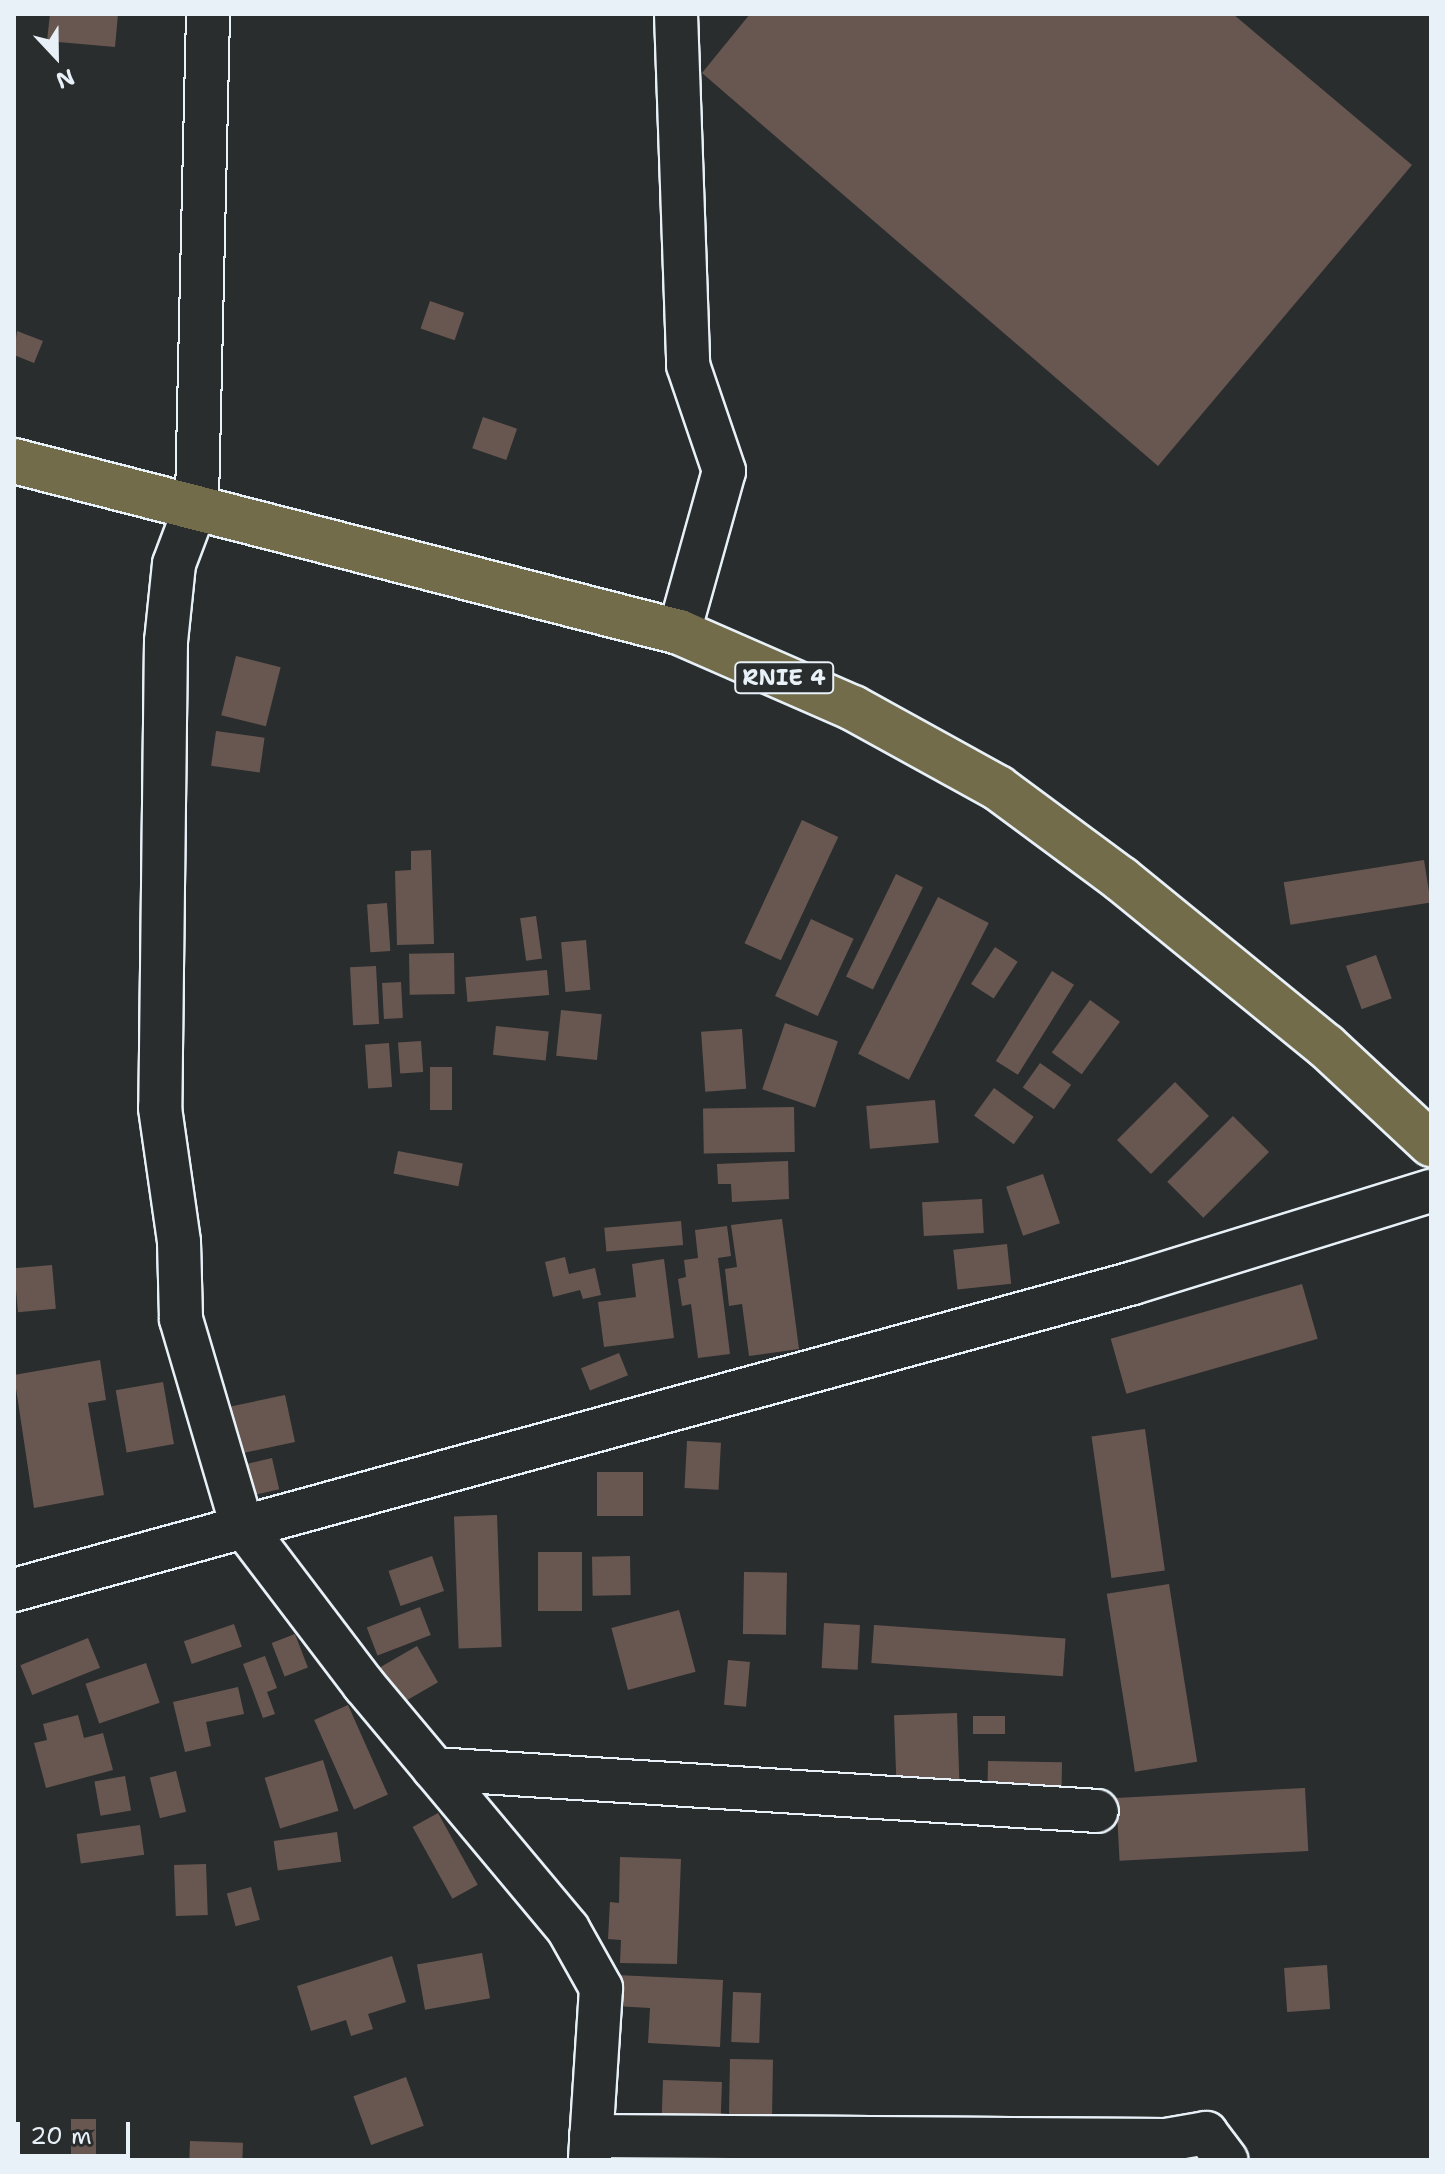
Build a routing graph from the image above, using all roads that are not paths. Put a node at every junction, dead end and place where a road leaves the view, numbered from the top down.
1 (208, 14) edge
2 (676, 14) edge
3 (14, 461) edge
4 (197, 503) junction
5 (679, 632) junction
6 (1431, 1144) edge
7 (1431, 1191) edge
8 (241, 1523) junction
9 (14, 1590) edge
10 (434, 1769) junction
11 (1097, 1811) dead end
12 (591, 2148) edge
13 (1226, 2160) edge

1 - 4 street
2 - 5 street
3 - 4 main road, RNIE 4
4 - 5 main road, RNIE 4
4 - 8 street
5 - 6 main road, RNIE 4
7 - 8 street
8 - 9 street
8 - 10 street
10 - 11 street
10 - 12 street
12 - 13 street

